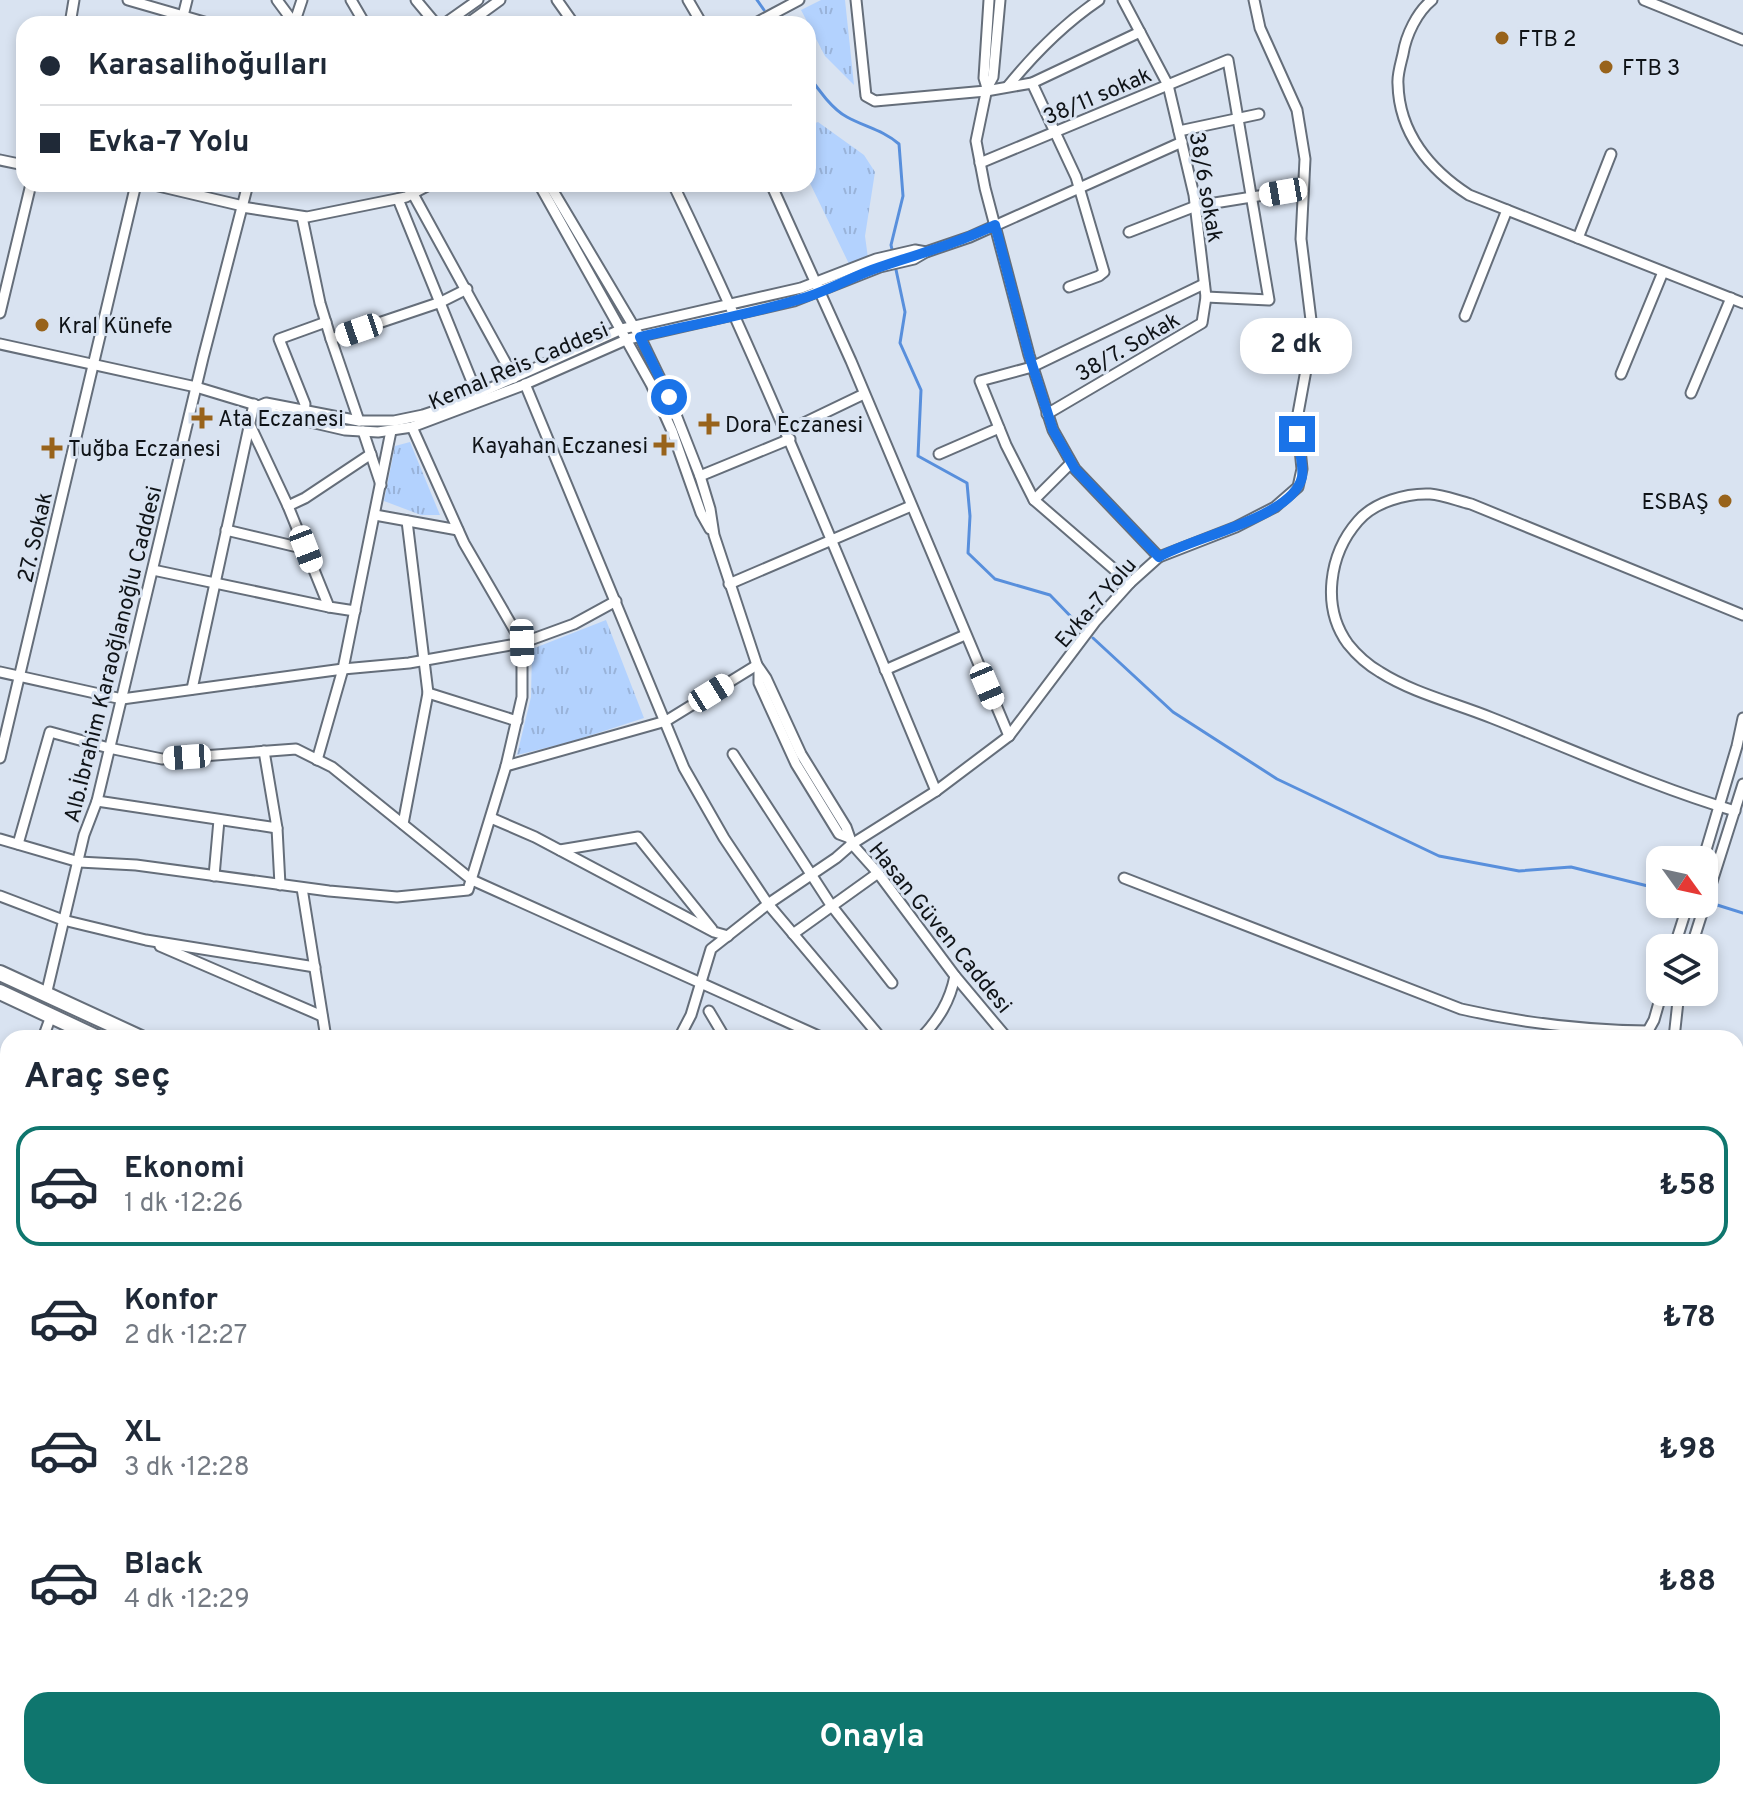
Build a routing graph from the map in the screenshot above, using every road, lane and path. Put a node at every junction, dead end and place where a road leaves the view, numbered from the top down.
1 (128, 0) edge
2 (416, 0) edge
3 (478, 0) edge
4 (500, 0) edge
5 (799, 0) edge
6 (856, 0) edge
7 (989, 0) edge
8 (1000, 0) edge
9 (1099, 0) edge
10 (1123, 0) edge
11 (1254, 0) edge
12 (1432, 0) edge
13 (1644, 0) edge
14 (1088, 4) edge
15 (780, 5) edge
16 (171, 16) edge
17 (429, 16) edge
18 (455, 16) edge
19 (478, 16) edge
20 (1140, 32) junction
21 (1743, 40) edge
22 (1032, 83) junction
23 (1168, 85) junction
24 (1008, 86) junction
25 (986, 89) junction
26 (1259, 114) dead end
27 (1238, 119) junction
28 (1179, 131) junction
29 (1055, 133) junction
30 (1182, 142) junction
31 (1611, 154) dead end
32 (980, 163) junction
33 (1079, 188) junction
34 (29, 192) edge
35 (134, 192) edge
36 (183, 192) edge
37 (246, 192) edge
38 (417, 192) edge
39 (544, 192) edge
40 (554, 192) edge
41 (677, 192) edge
42 (775, 192) edge
43 (1283, 192) dead end
44 (413, 194) junction
45 (1251, 198) junction
46 (398, 199) junction
47 (242, 206) junction
48 (1196, 206) junction
49 (1507, 210) junction
50 (302, 217) junction
51 (995, 225) junction
52 (1129, 232) dead end
53 (1578, 238) junction
54 (1663, 272) junction
55 (1204, 284) junction
56 (1069, 287) dead end
57 (817, 288) junction
58 (467, 289) junction
59 (1206, 297) junction
60 (1731, 298) junction
61 (441, 302) junction
62 (1743, 303) edge
63 (733, 309) junction
64 (0, 313) edge
65 (1465, 316) dead end
66 (326, 322) junction
67 (633, 326) junction
68 (622, 329) junction
69 (640, 337) junction
70 (331, 339) junction
71 (628, 339) junction
72 (0, 344) edge
73 (93, 364) junction
74 (1032, 367) junction
75 (1621, 374) dead end
76 (514, 378) junction
77 (525, 384) junction
78 (196, 387) junction
79 (1691, 393) dead end
80 (477, 394) junction
81 (864, 394) junction
82 (256, 405) junction
83 (304, 412) junction
84 (1047, 414) junction
85 (250, 425) junction
86 (361, 426) junction
87 (412, 427) junction
88 (999, 428) junction
89 (391, 431) junction
90 (788, 435) junction
91 (371, 454) junction
92 (939, 454) dead end
93 (1071, 463) junction
94 (700, 476) junction
95 (381, 486) junction
96 (1034, 500) junction
97 (288, 506) junction
98 (911, 506) junction
99 (375, 515) junction
100 (407, 521) junction
101 (226, 530) junction
102 (458, 530) junction
103 (714, 535) junction
104 (832, 541) junction
105 (306, 549) junction
106 (1159, 557) junction
107 (153, 570) junction
108 (216, 583) junction
109 (1130, 583) junction
110 (729, 584) junction
111 (616, 601) junction
112 (329, 607) junction
113 (355, 611) junction
114 (1743, 615) edge
115 (965, 635) junction
116 (522, 643) junction
117 (425, 660) junction
118 (758, 668) junction
119 (343, 669) junction
120 (885, 670) junction
121 (0, 672) edge
122 (21, 676) junction
123 (192, 689) junction
124 (428, 693) junction
125 (122, 699) junction
126 (1743, 718) edge
127 (517, 721) junction
128 (666, 721) junction
129 (1009, 736) junction
130 (109, 748) junction
131 (264, 751) junction
132 (733, 754) dead end
133 (0, 758) edge
134 (317, 760) junction
135 (506, 766) junction
136 (1743, 784) edge
137 (936, 791) junction
138 (97, 801) junction
139 (1720, 807) junction
140 (1735, 811) junction
141 (491, 818) junction
142 (219, 820) junction
143 (403, 824) junction
144 (277, 828) junction
145 (0, 839) edge
146 (850, 840) junction
147 (18, 844) junction
148 (1707, 846) edge
149 (560, 850) junction
150 (79, 862) junction
151 (878, 873) junction
152 (811, 875) junction
153 (214, 876) junction
154 (1124, 878) dead end
155 (472, 880) junction
156 (280, 885) junction
157 (302, 888) junction
158 (0, 896) edge
159 (768, 904) junction
160 (831, 905) junction
161 (63, 920) junction
162 (714, 932) junction
163 (793, 934) junction
164 (1695, 934) edge
165 (728, 936) junction
166 (146, 940) junction
167 (315, 967) junction
168 (0, 973) edge
169 (955, 976) junction
170 (892, 983) dead end
171 (698, 984) junction
172 (0, 992) edge
173 (46, 995) junction
174 (1658, 1006) edge
175 (1677, 1006) edge
176 (709, 1011) dead end
177 (51, 1016) junction
178 (322, 1016) junction
179 (46, 1030) edge
180 (81, 1030) edge
181 (123, 1030) edge
182 (325, 1030) edge
183 (683, 1030) edge
184 (720, 1030) edge
185 (804, 1030) edge
186 (874, 1030) edge
187 (929, 1030) edge
188 (1000, 1030) edge
189 (1591, 1030) edge
190 (1648, 1030) edge
191 (1675, 1030) edge

1 - 16 street
2 - 17 street
3 - 18 street
4 - 19 street
5 - 15 street
6 - 25 street
7 - 25 street
8 - 25 street
9 - 14 street
10 - 20 street, 38/6 sokak
11 - 106 street, Evka-7 Yolu
12 - 49 street
13 - 21 street
14 - 24 street
20 - 22 street
20 - 23 street, 38/6 sokak
22 - 24 street
22 - 29 street
23 - 27 street, 38/11 sokak
23 - 28 street, 38/6 sokak
23 - 29 street, 38/11 sokak
24 - 25 street
25 - 32 street
26 - 27 street
27 - 28 street
27 - 45 street
28 - 30 street, 38/6 sokak
29 - 32 street, 38/11 sokak
29 - 33 street
30 - 33 street, Kemal Reis Caddesi
30 - 48 street, 38/6 sokak
31 - 53 street
32 - 51 street
33 - 51 street, Kemal Reis Caddesi
33 - 56 street
34 - 64 street
35 - 73 street, 27. Sokak
36 - 47 street
37 - 47 street, Alb.İbrahim Karaoğlanoğlu Caddesi
38 - 44 street
39 - 68 street, Hasan Güven Caddesi
40 - 67 street, Hasan Güven Caddesi
41 - 63 street
42 - 57 street
43 - 45 street
44 - 46 street
44 - 58 street
45 - 48 street
45 - 59 street
46 - 50 street
46 - 61 street
47 - 50 street
47 - 78 street, Alb.İbrahim Karaoğlanoğlu Caddesi
48 - 52 street
48 - 55 street, 38/6 sokak
49 - 53 street
49 - 65 street
50 - 66 street
51 - 57 street, Kemal Reis Caddesi
51 - 74 street
53 - 54 street
54 - 60 street
54 - 75 street
55 - 59 street, 38/6 sokak
55 - 74 street
57 - 63 street, Kemal Reis Caddesi
57 - 81 street
58 - 61 street
58 - 76 street
59 - 84 street, 38/7. Sokak
60 - 62 street
60 - 79 street
61 - 70 street
61 - 80 street
63 - 67 street, Kemal Reis Caddesi
63 - 69 street, Kemal Reis Caddesi
63 - 90 street
66 - 70 street
66 - 83 street
67 - 68 street, Kemal Reis Caddesi
67 - 69 street, Hasan Güven Caddesi
68 - 71 street, Hasan Güven Caddesi
68 - 76 street, Kemal Reis Caddesi
69 - 71 street, Kemal Reis Caddesi
69 - 94 street, Hasan Güven Caddesi
70 - 86 street
71 - 77 street, Kemal Reis Caddesi
71 - 103 street, Hasan Güven Caddesi
72 - 73 street, Kemal Reis Caddesi
73 - 78 street, Kemal Reis Caddesi
73 - 122 street, 27. Sokak
74 - 84 street
74 - 88 street
76 - 80 street, Kemal Reis Caddesi
77 - 87 street, Kemal Reis Caddesi
77 - 111 street
78 - 82 street, Kemal Reis Caddesi
78 - 107 street, Alb.İbrahim Karaoğlanoğlu Caddesi
80 - 86 street, Kemal Reis Caddesi
81 - 90 street
81 - 98 street
82 - 83 street, Kemal Reis Caddesi
82 - 85 street
82 - 86 street, Kemal Reis Caddesi
83 - 86 street, Kemal Reis Caddesi
84 - 93 street
85 - 97 street
85 - 101 street
86 - 89 street, Kemal Reis Caddesi
86 - 91 street
87 - 89 street, Kemal Reis Caddesi
87 - 102 street
88 - 92 street
88 - 96 street
89 - 95 street
90 - 94 street
90 - 104 street
91 - 95 street
91 - 97 street
93 - 96 street
93 - 106 street
94 - 103 street, Hasan Güven Caddesi
95 - 99 street
96 - 109 street
97 - 105 street
98 - 104 street
98 - 115 street
99 - 100 street
99 - 113 street
100 - 102 street
100 - 117 street
101 - 105 street
101 - 108 street
102 - 116 street
103 - 110 street, Hasan Güven Caddesi
104 - 110 street
104 - 120 street
105 - 112 street
106 - 109 street, Evka-7 Yolu
107 - 108 street
107 - 125 street, Alb.İbrahim Karaoğlanoğlu Caddesi
108 - 112 street
108 - 123 street
109 - 129 street, Evka-7 Yolu
110 - 118 street, Hasan Güven Caddesi
111 - 116 street
111 - 128 street
112 - 113 street
113 - 119 street
114 - 139 street
115 - 120 street
115 - 129 street
116 - 117 street
116 - 127 street
117 - 119 street
117 - 124 street
118 - 128 street
118 - 146 street, Hasan Güven Caddesi
119 - 123 street
119 - 134 street
120 - 137 street
121 - 122 street
122 - 125 street
122 - 133 street, 27. Sokak
123 - 125 street
124 - 127 street
124 - 143 street
125 - 130 street, Alb.İbrahim Karaoğlanoğlu Caddesi
126 - 139 street
127 - 135 street
128 - 135 street
128 - 159 street
129 - 137 street, Evka-7 Yolu
130 - 131 street
130 - 138 street, Alb.İbrahim Karaoğlanoğlu Caddesi
130 - 147 street
131 - 134 street
131 - 144 street
132 - 152 street
134 - 143 street
135 - 141 street
136 - 140 street
137 - 146 street, Evka-7 Yolu
138 - 142 street
138 - 150 street, Alb.İbrahim Karaoğlanoğlu Caddesi
139 - 140 street
139 - 148 street
140 - 164 street
141 - 149 street
141 - 155 street
142 - 144 street
142 - 153 street
143 - 155 street
144 - 156 street
145 - 147 street
146 - 151 street, Hasan Güven Caddesi
146 - 152 street, Evka-7 Yolu
147 - 150 street
149 - 162 street
149 - 162 street
150 - 153 street
150 - 161 street, Alb.İbrahim Karaoğlanoğlu Caddesi
151 - 160 street
151 - 169 street, Hasan Güven Caddesi
152 - 159 street, Evka-7 Yolu
152 - 160 street
153 - 156 street
154 - 189 street
155 - 157 street
155 - 171 street
156 - 157 street
157 - 167 street
158 - 161 street
159 - 163 street
159 - 165 street, Evka-7 Yolu
160 - 163 street
160 - 170 street
161 - 166 street
161 - 173 street, Alb.İbrahim Karaoğlanoğlu Caddesi
162 - 165 street
163 - 186 street
165 - 171 street, Evka-7 Yolu
166 - 167 street
166 - 178 street
167 - 178 street
168 - 173 highway
169 - 187 street
169 - 188 street, Hasan Güven Caddesi
171 - 183 street
171 - 185 street
172 - 177 highway
173 - 181 highway
174 - 190 street
175 - 191 street
176 - 184 street
177 - 179 street
177 - 180 highway
178 - 182 street

